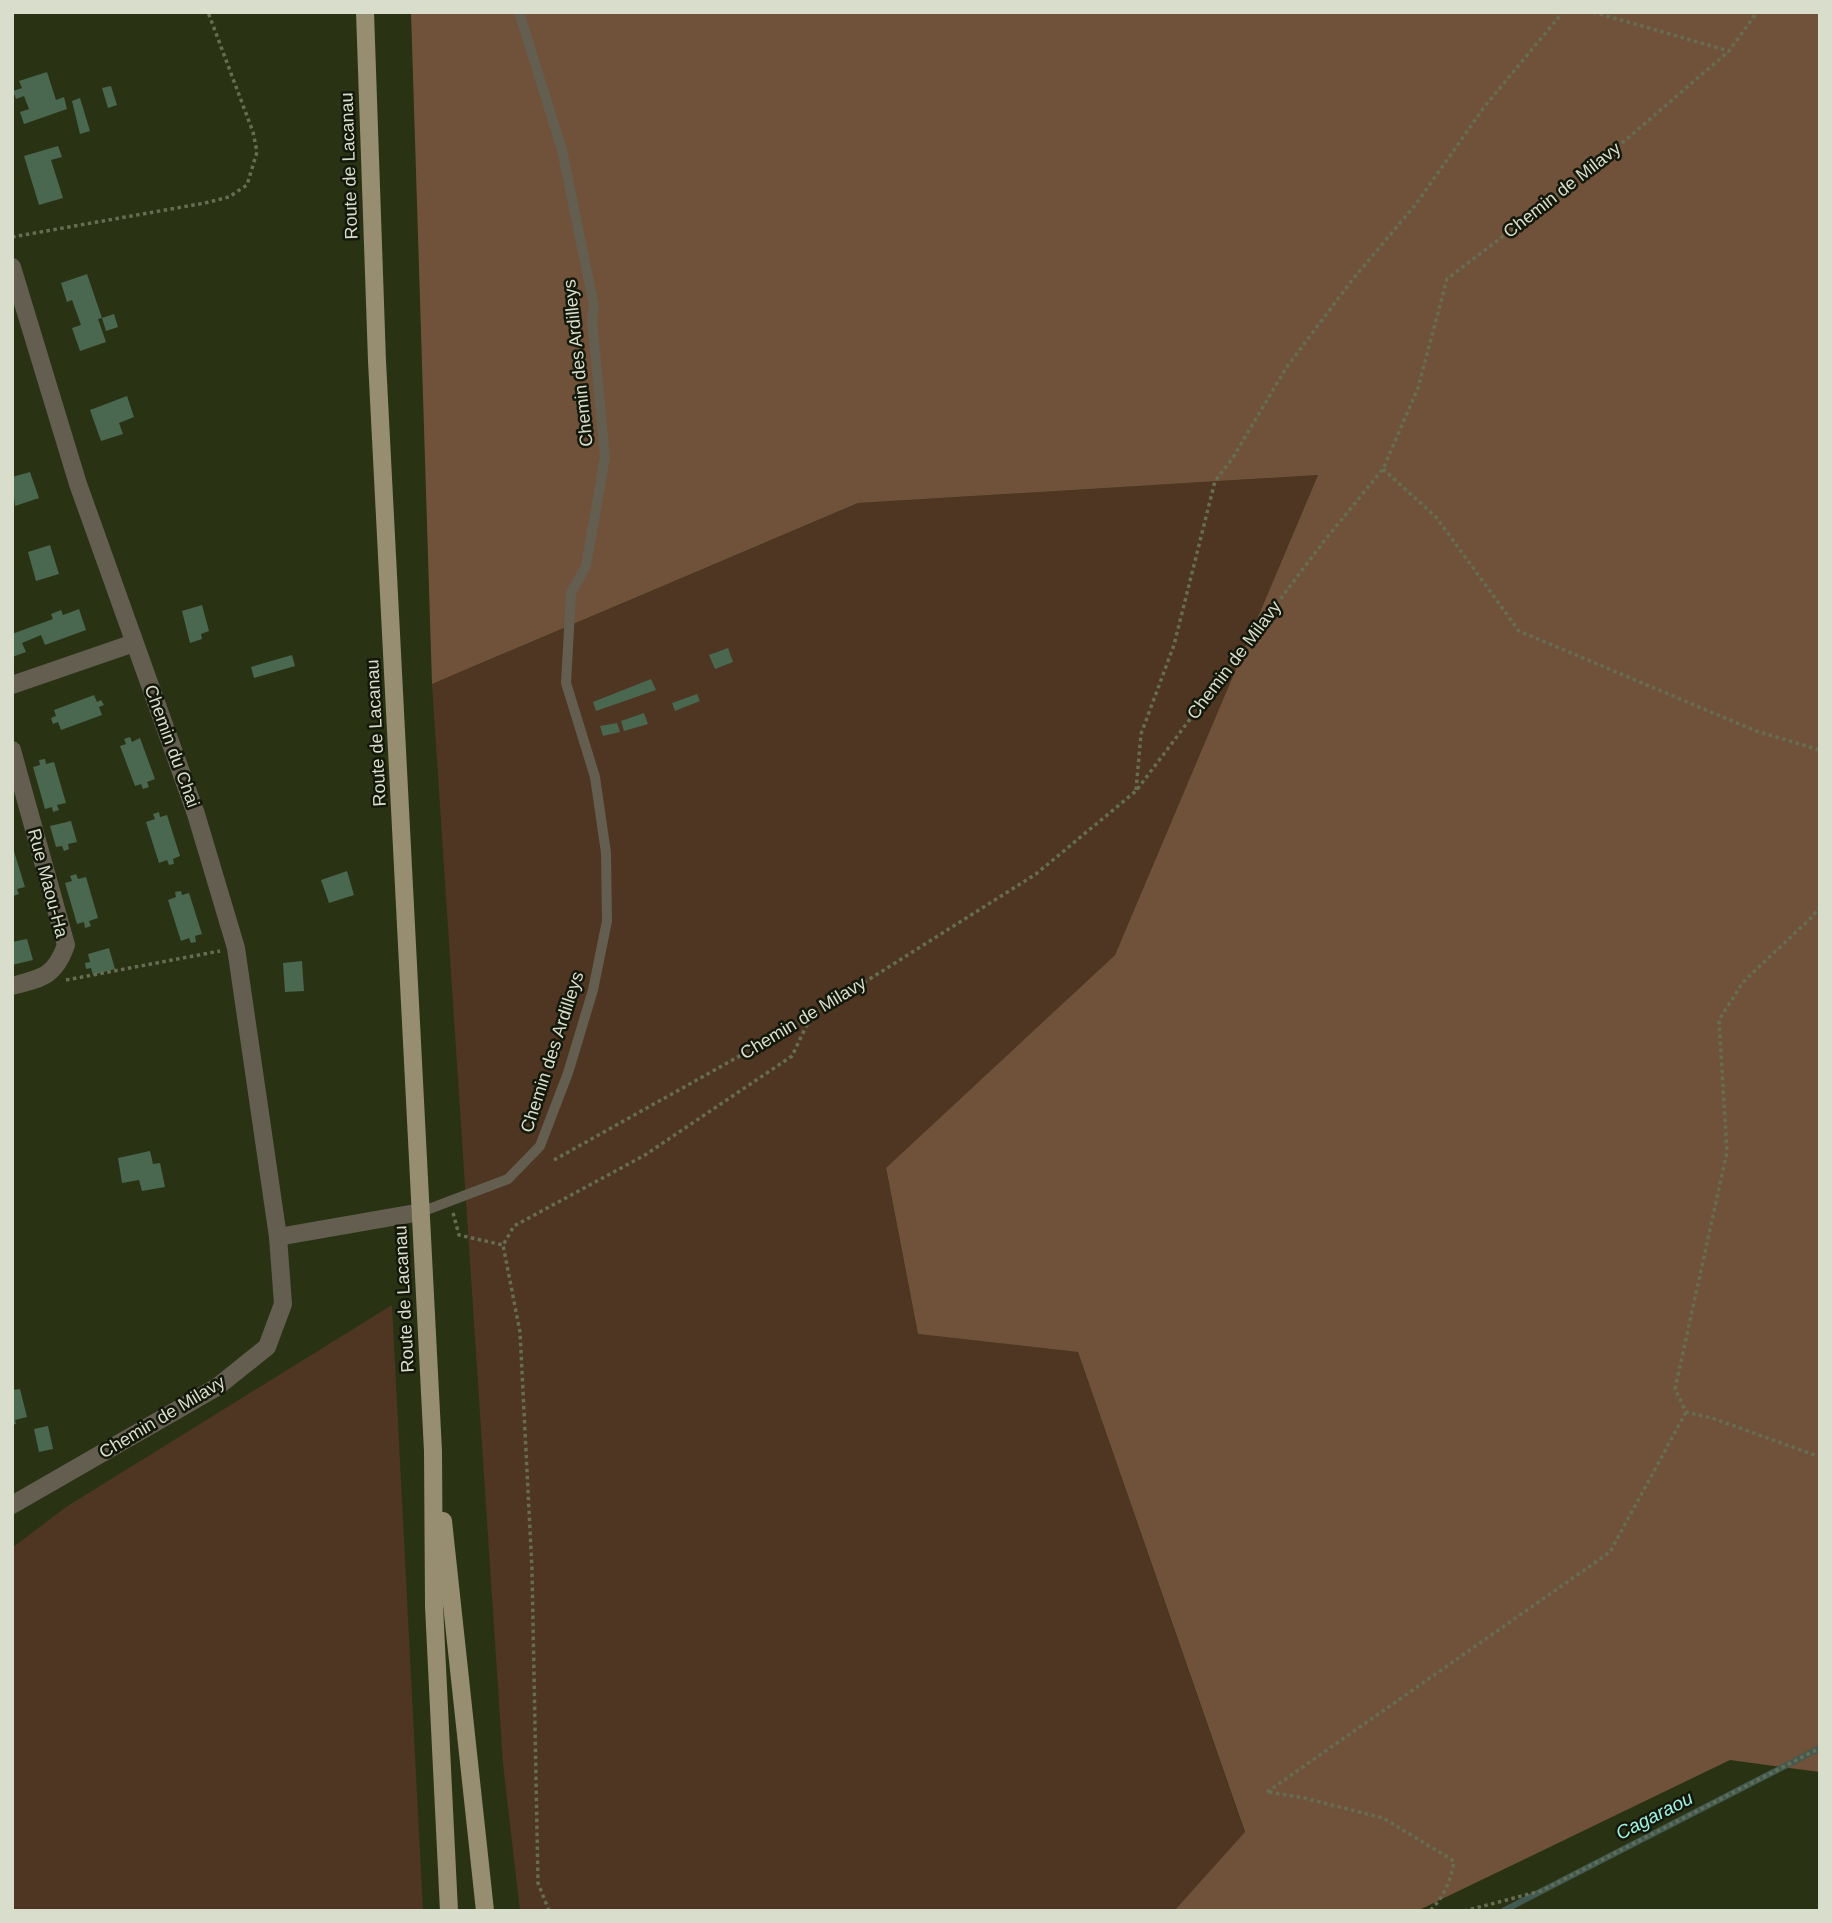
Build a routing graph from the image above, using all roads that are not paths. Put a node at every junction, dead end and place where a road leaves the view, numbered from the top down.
1 (365, 12) edge
2 (519, 12) edge
3 (12, 267) edge
4 (17, 296) edge
5 (134, 643) junction
6 (12, 685) edge
7 (12, 750) edge
8 (12, 986) edge
9 (421, 1212) junction
10 (278, 1237) junction
11 (433, 1451) junction
12 (12, 1505) edge
13 (449, 1911) edge
14 (485, 1911) edge

1 - 9 main road, Route de Lacanau
2 - 9 lane, Chemin des Ardilleys
3 - 4 street, Chemin du Chai
4 - 5 street, Chemin du Chai
5 - 6 street
5 - 10 street, Chemin du Chai
7 - 8 street, Rue Maou-Ha
9 - 10 street
9 - 11 main road, Route de Lacanau
10 - 12 street, Chemin de Milavy
11 - 13 main road, Route de Lacanau
11 - 14 main road, Route de Lacanau

